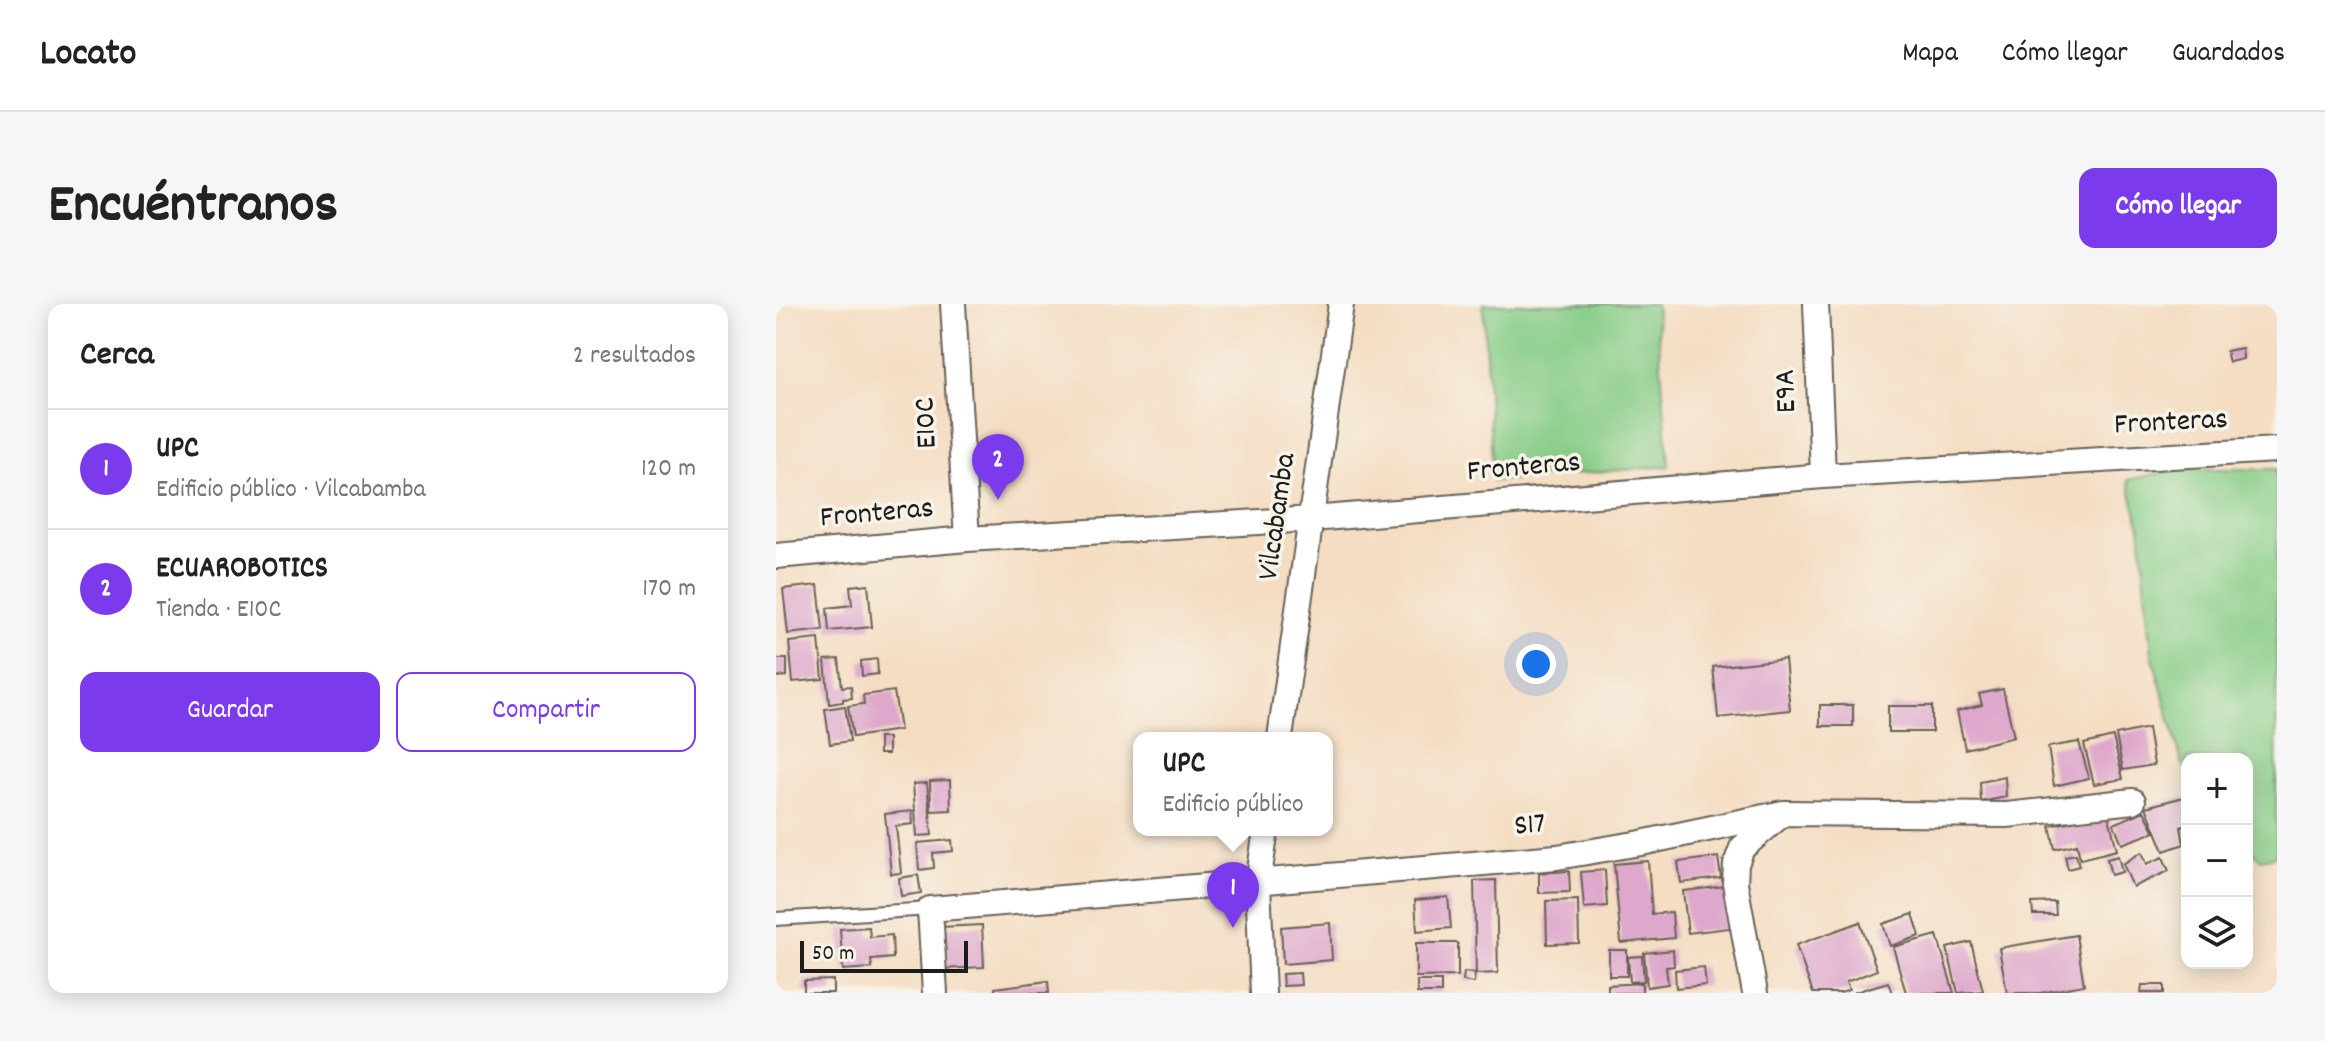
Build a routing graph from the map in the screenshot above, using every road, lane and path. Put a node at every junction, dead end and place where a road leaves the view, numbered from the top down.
1 (953, 304) edge
2 (1341, 304) edge
3 (1816, 304) edge
4 (2277, 450) edge
5 (1823, 476) junction
6 (1312, 519) junction
7 (967, 539) junction
8 (776, 556) edge
9 (1281, 732) edge
10 (2133, 801) dead end
11 (1783, 813) junction
12 (1265, 836) edge
13 (1258, 883) junction
14 (930, 909) junction
15 (776, 919) edge
16 (935, 993) edge
17 (1263, 993) edge
18 (1755, 993) edge

1 - 7 street, E10C
2 - 6 street, Vilcabamba
3 - 5 street, E9A
4 - 5 street, Fronteras
5 - 6 street, Fronteras
6 - 7 street, Fronteras
6 - 9 street, Vilcabamba
7 - 8 street, Fronteras
10 - 11 street, S17
11 - 13 street, S17
11 - 18 street
12 - 13 street
13 - 14 street, S17
13 - 17 street
14 - 15 lane
14 - 16 street

